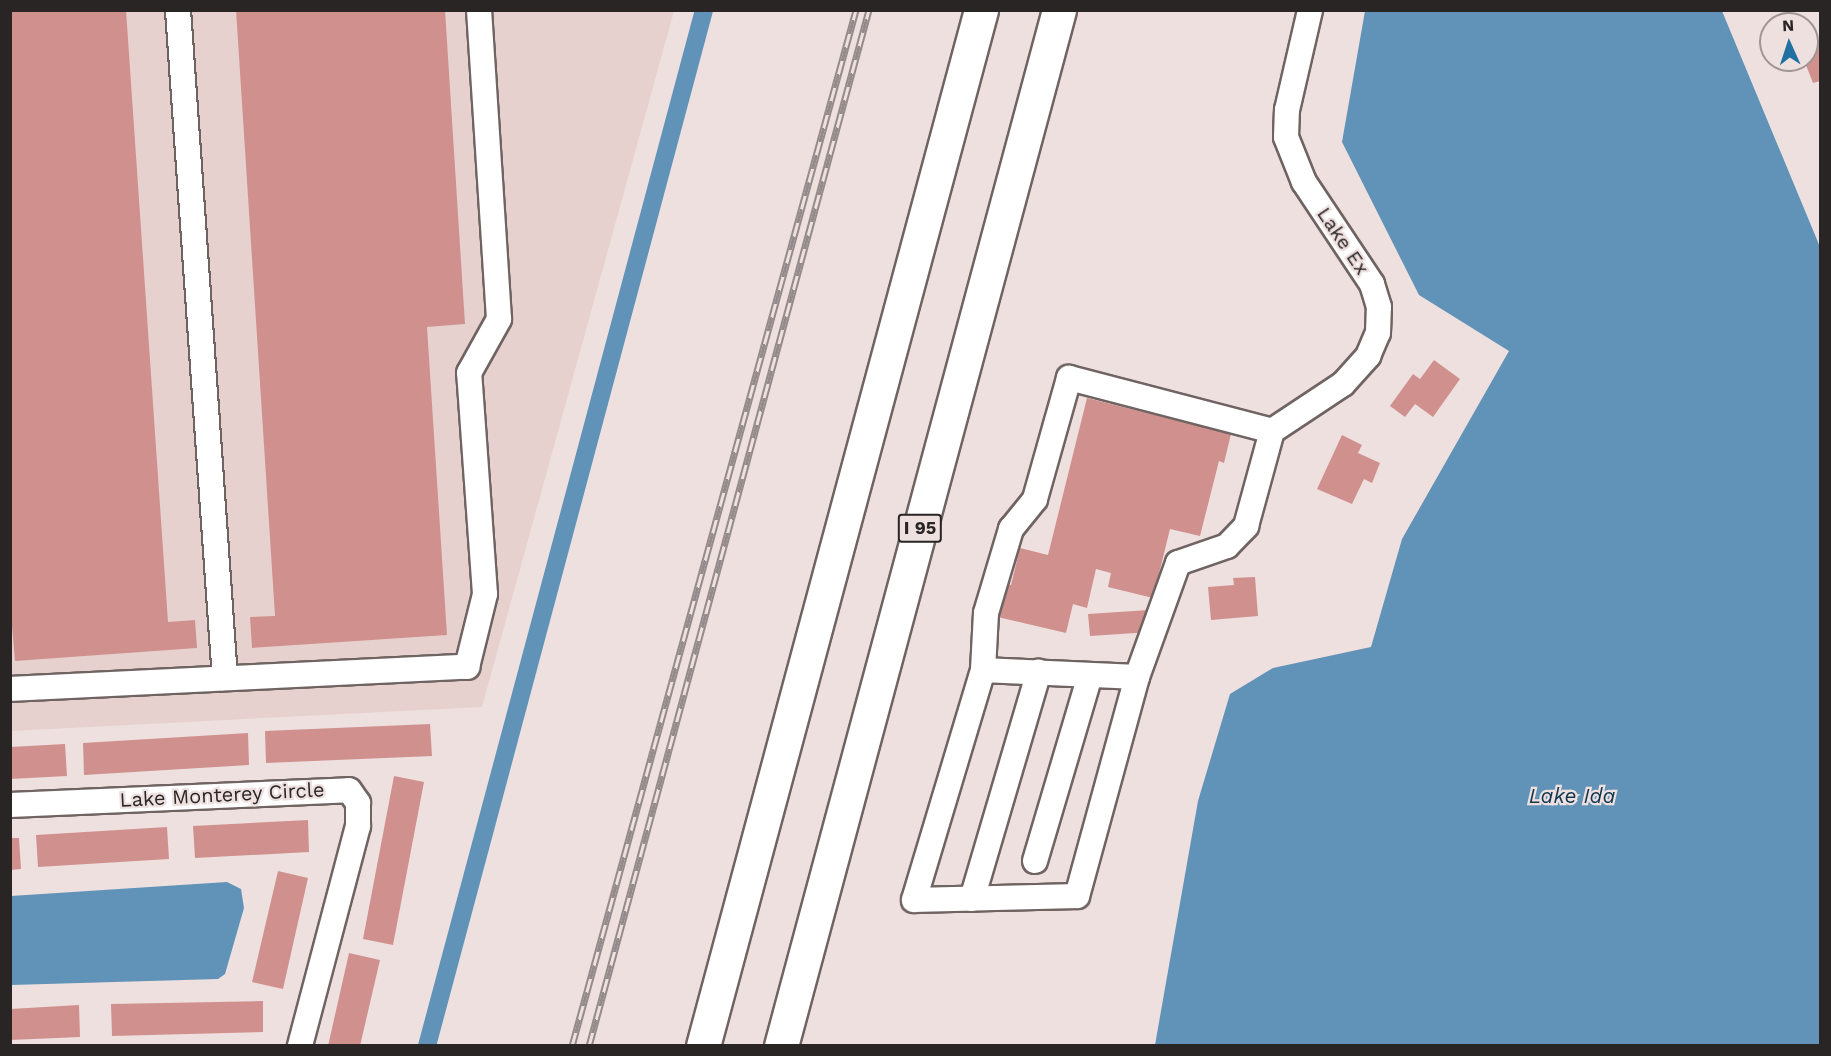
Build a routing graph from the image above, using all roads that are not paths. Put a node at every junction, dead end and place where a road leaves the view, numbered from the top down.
1 (178, 10) edge
2 (479, 10) edge
3 (981, 10) edge
4 (1059, 10) edge
5 (1310, 10) edge
6 (1272, 431) junction
7 (983, 670) junction
8 (1039, 672) junction
9 (1090, 675) junction
10 (1137, 677) junction
11 (225, 678) junction
12 (10, 689) edge
13 (10, 805) edge
14 (1035, 861) dead end
15 (972, 899) junction
16 (300, 1046) edge
17 (703, 1046) edge
18 (781, 1046) edge

1 - 11 street
2 - 11 street
3 - 17 highway
4 - 18 highway, I 95
5 - 6 street, Lake Ex
6 - 7 street
6 - 10 street
7 - 8 street
7 - 15 street
8 - 9 street
8 - 15 street
9 - 10 street
9 - 14 street
10 - 15 street
11 - 12 street
13 - 16 street, Lake Monterey Circle

